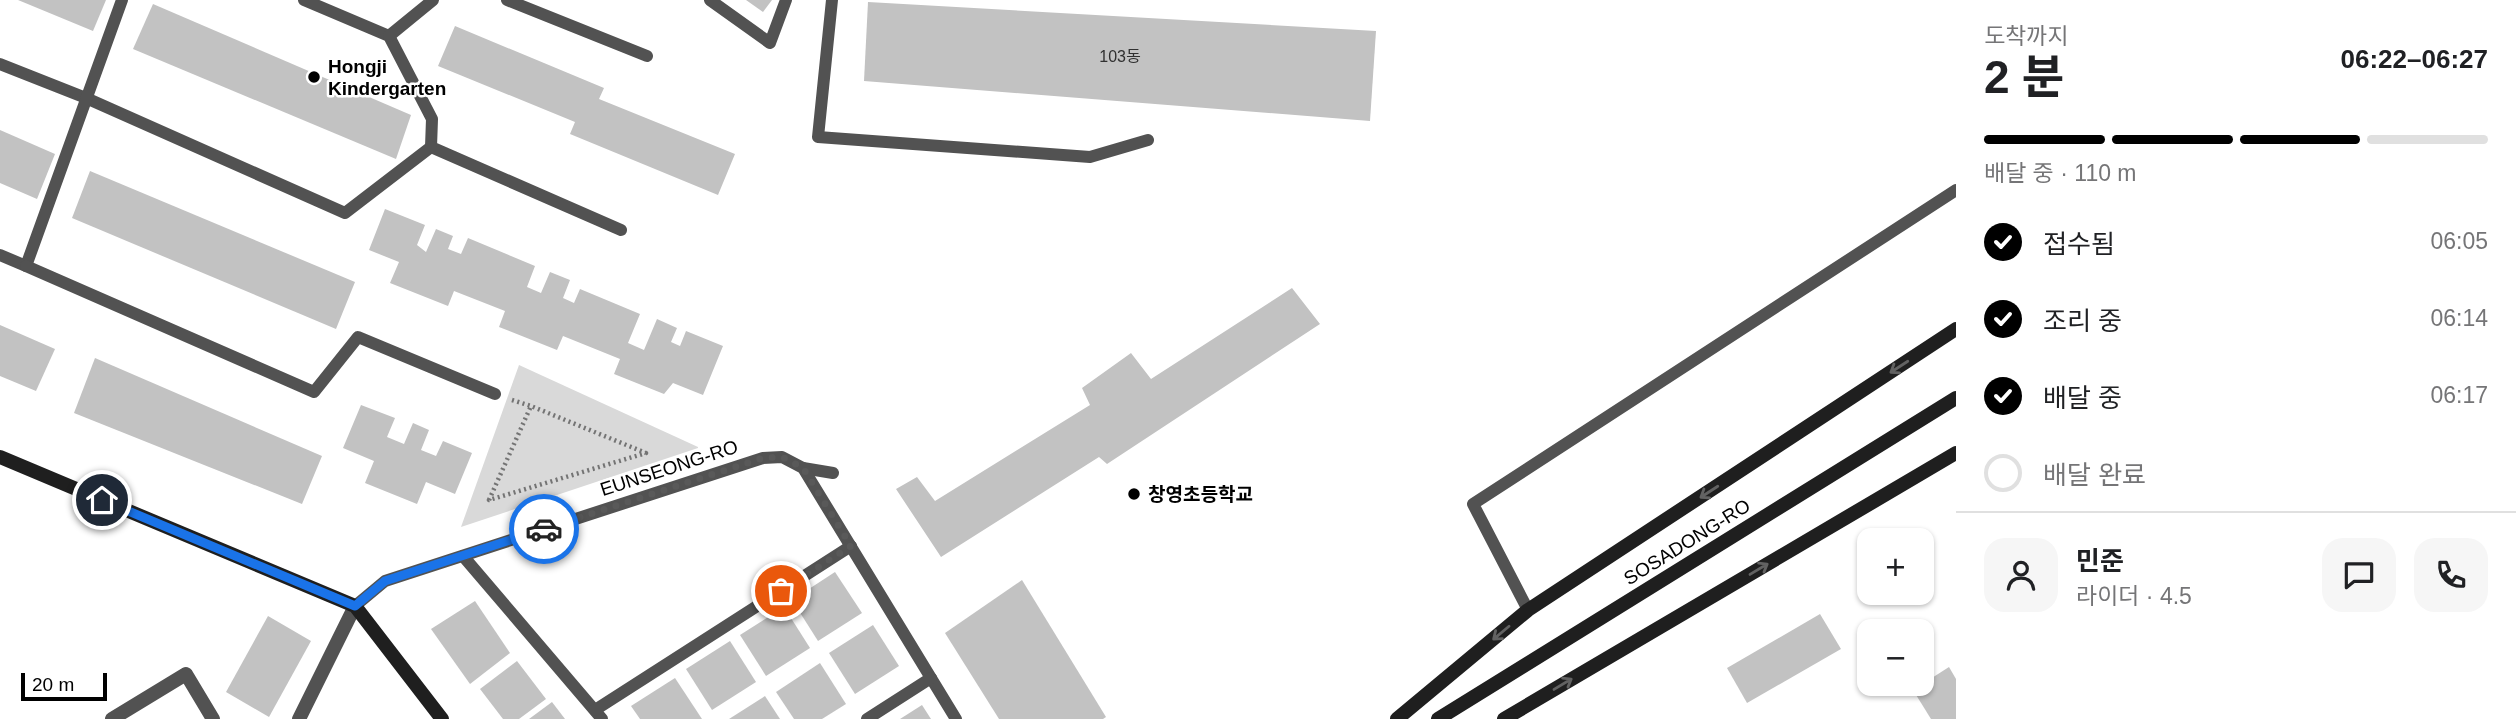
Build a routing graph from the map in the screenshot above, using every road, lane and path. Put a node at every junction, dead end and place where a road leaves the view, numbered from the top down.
1 (122, 0) edge
2 (304, 0) edge
3 (433, 0) edge
4 (508, 0) edge
5 (710, 0) edge
6 (786, 0) edge
7 (832, 0) edge
8 (389, 36) junction
9 (647, 56) dead end
10 (0, 64) edge
11 (86, 98) junction
12 (1148, 140) dead end
13 (431, 147) junction
14 (1956, 190) edge
15 (621, 230) dead end
16 (0, 255) edge
17 (26, 266) junction
18 (1956, 329) edge
19 (495, 394) joint
20 (1956, 398) edge
21 (531, 406) junction
22 (1956, 453) edge
23 (0, 457) edge
24 (803, 468) junction
25 (833, 473) dead end
26 (851, 546) junction
27 (463, 556) junction
28 (355, 606) junction
29 (1528, 610) junction
30 (931, 678) junction
31 (598, 715) edge
32 (112, 719) edge
33 (213, 719) edge
34 (299, 719) edge
35 (442, 719) edge
36 (867, 719) edge
37 (956, 719) edge
38 (1397, 719) edge
39 (1438, 719) edge
40 (1504, 719) edge

1 - 11 lane
2 - 8 lane
3 - 8 lane
4 - 9 lane
5 - 6 lane
7 - 12 lane
8 - 13 lane
10 - 11 lane
11 - 13 lane
11 - 17 lane
13 - 15 lane
14 - 29 lane
16 - 17 lane
17 - 19 lane
18 -> 29 street
19 - 21 path
20 - 39 street, SOSADONG-RO
21 - 21 path
40 -> 22 street
23 - 28 street
24 - 25 lane
24 - 26 lane
24 - 27 lane, EUNSEONG-RO
26 - 30 lane
26 - 31 lane
27 - 28 lane, EUNSEONG-RO
27 - 31 lane
28 - 34 street
28 - 35 street
29 -> 38 street
30 - 36 lane
30 - 37 lane
32 - 33 street

